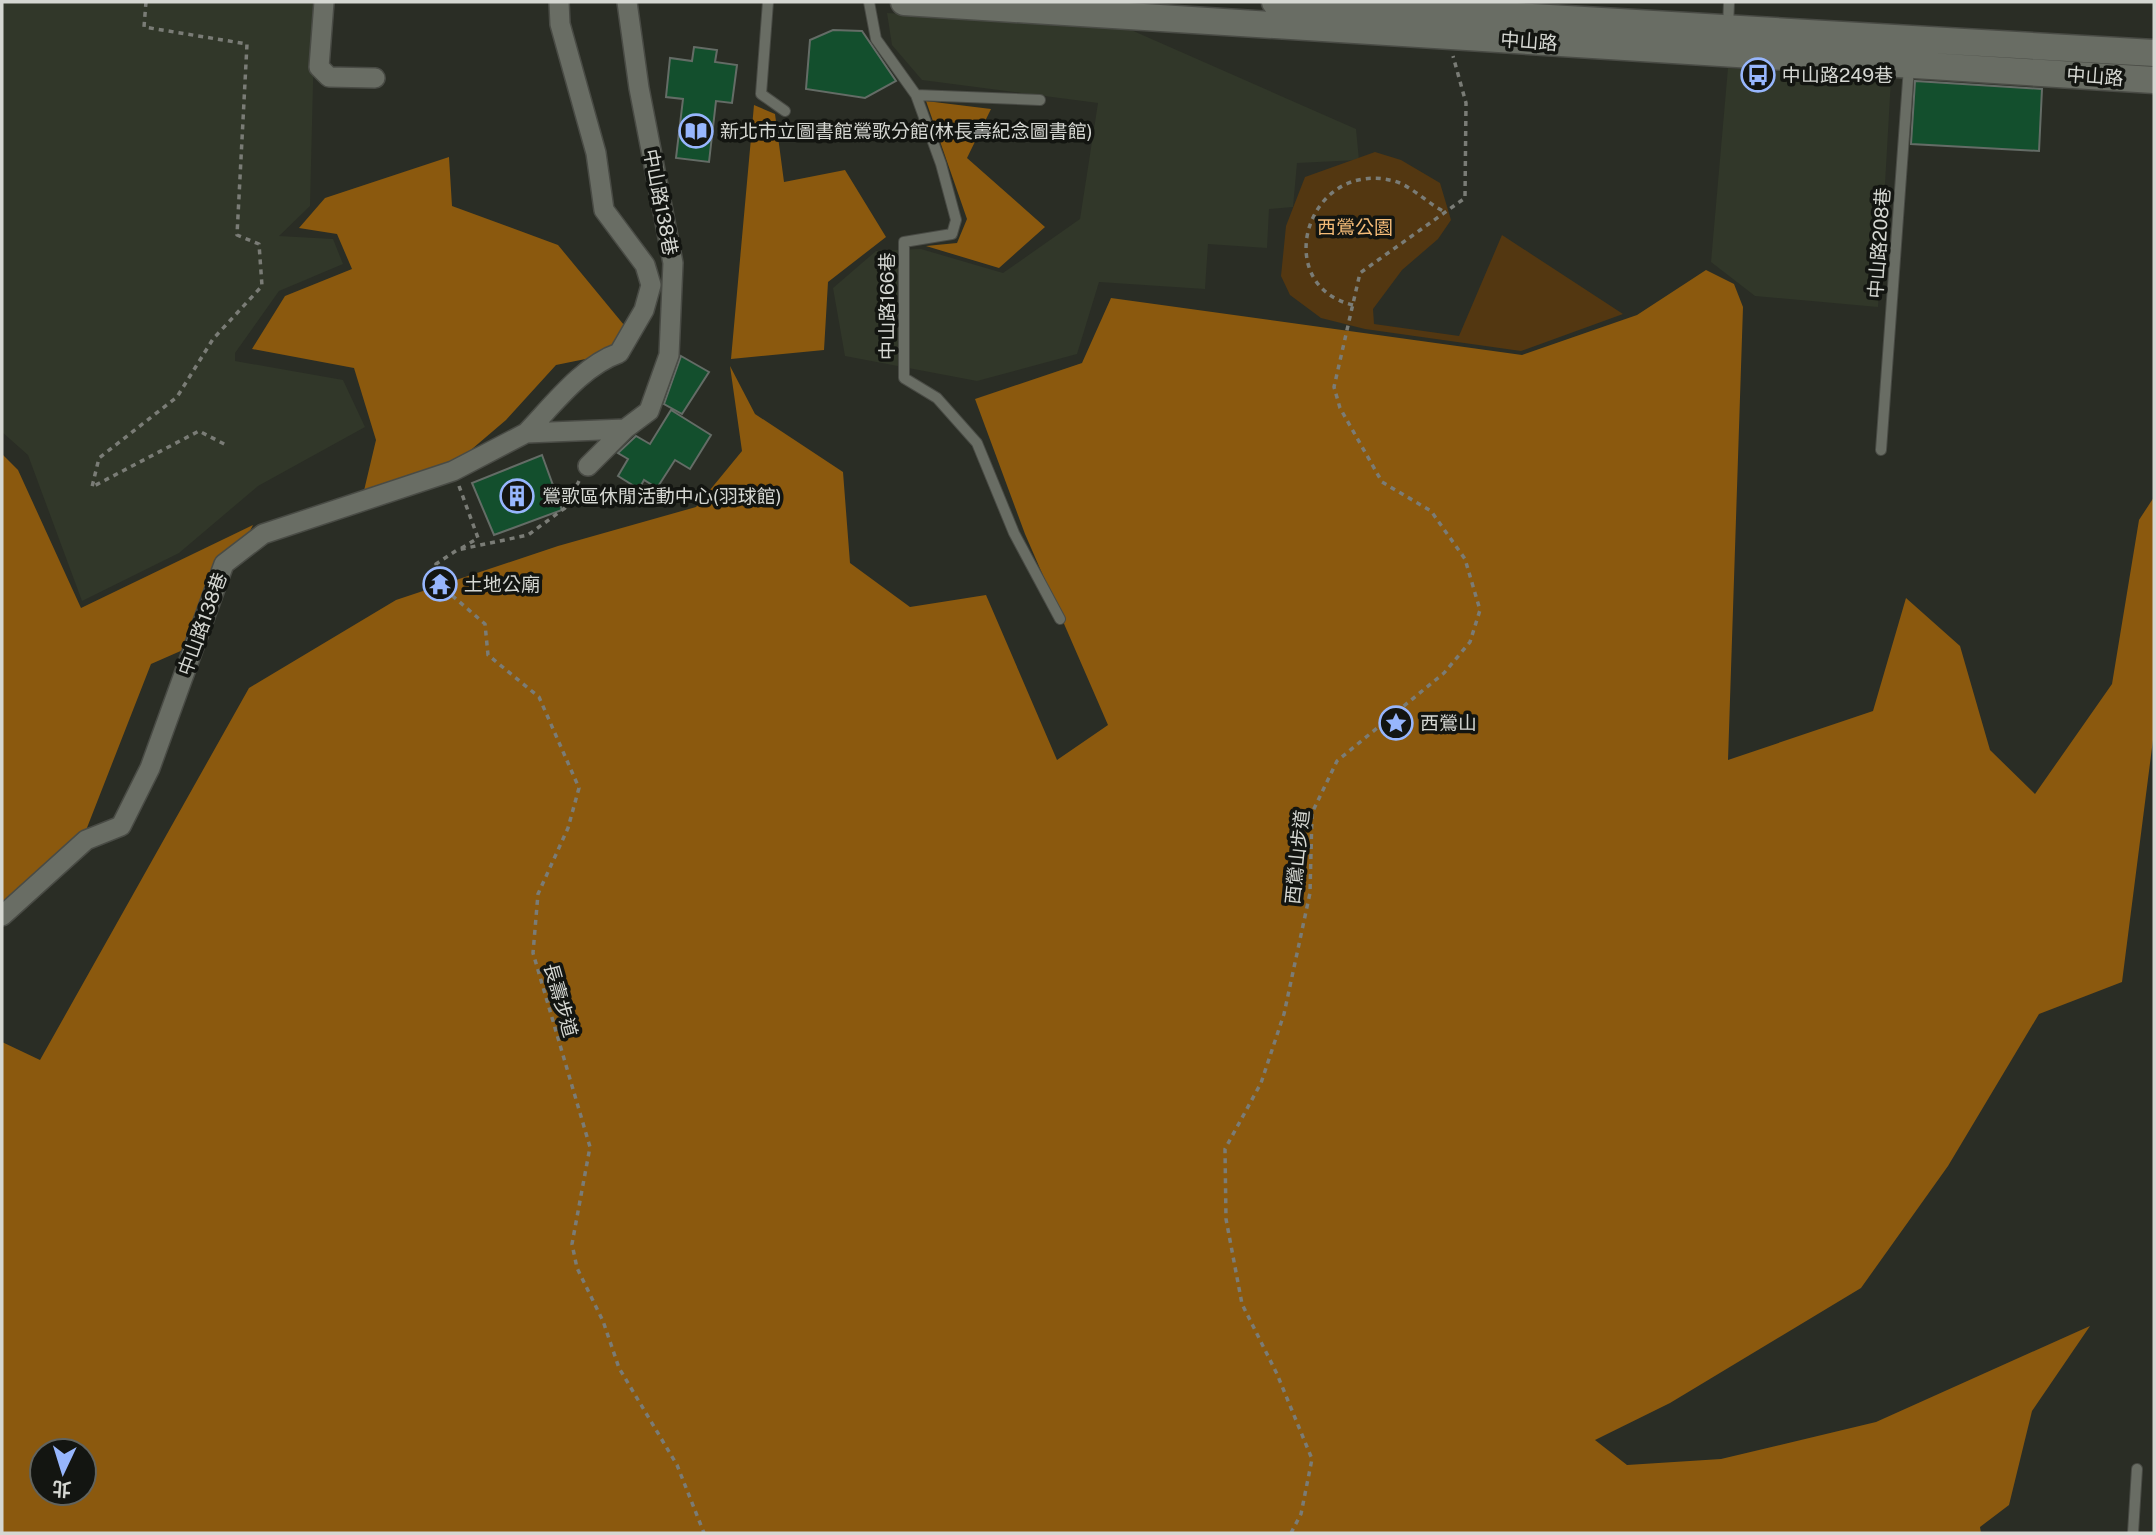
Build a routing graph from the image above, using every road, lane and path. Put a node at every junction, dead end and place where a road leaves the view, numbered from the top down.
1 (146, 2) edge
2 (324, 2) edge
3 (559, 2) edge
4 (627, 2) edge
5 (768, 2) edge
6 (869, 2) edge
7 (904, 2) edge
8 (1275, 2) edge
9 (1729, 2) edge
10 (1058, 6) edge
11 (1448, 36) junction
12 (1727, 41) junction
13 (1910, 52) junction
14 (2154, 53) edge
15 (376, 78) dead end
16 (2154, 80) edge
17 (916, 95) junction
18 (1040, 100) dead end
19 (785, 111) dead end
20 (1445, 212) junction
21 (1353, 305) junction
22 (625, 429) junction
23 (526, 433) junction
24 (228, 446) dead end
25 (1881, 450) dead end
26 (587, 466) joint
27 (453, 471) junction
28 (457, 550) junction
29 (1060, 619) dead end
30 (2, 916) edge
31 (2137, 1469) dead end
32 (704, 1533) edge
33 (1291, 1533) edge
34 (2133, 1533) edge

1 - 24 path
2 - 15 street
3 - 23 street
4 - 22 street, 中山路138巷
5 - 19 lane
6 - 17 lane, 中山路166巷
7 - 10 street, 中山路
8 - 12 street, 中山路
9 - 12 lane
10 - 11 street, 中山路
11 - 12 street, 中山路
11 - 20 path, 西鶯山步道
12 - 13 street, 中山路
13 - 14 street, 中山路
13 - 16 street, 中山路
13 - 25 lane, 中山路208巷
17 - 18 lane
17 - 29 lane, 中山路166巷
20 - 21 path, 西鶯山步道
20 - 21 path
21 - 33 path, 西鶯山步道
22 - 23 street, 中山路138巷
22 - 26 street, 中山路138巷
23 - 27 street, 中山路138巷
26 - 28 path
27 - 28 path
27 - 30 street, 中山路138巷
28 - 32 path, 長壽步道
31 - 34 lane

